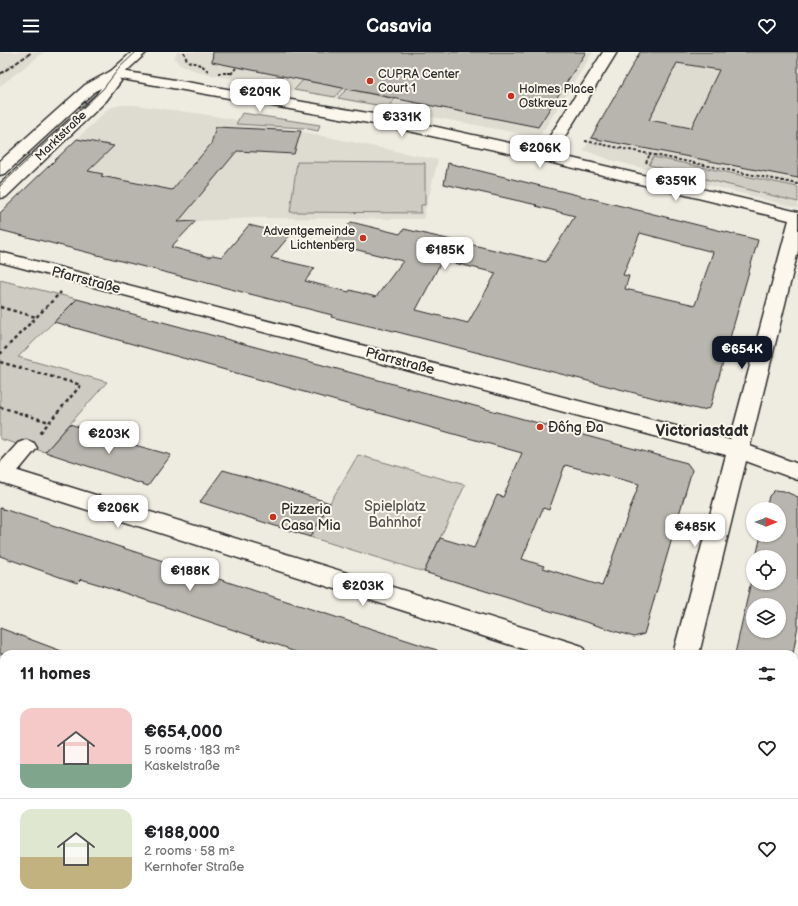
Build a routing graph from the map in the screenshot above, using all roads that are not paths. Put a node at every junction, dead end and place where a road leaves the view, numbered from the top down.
1 (140, 52) edge
2 (610, 52) edge
3 (116, 74) junction
4 (545, 156) junction
5 (0, 170) edge
6 (0, 193) edge
7 (798, 217) edge
8 (0, 257) edge
9 (26, 448) road end
10 (738, 450) junction
11 (798, 472) edge
12 (1, 474) edge
13 (560, 650) edge
14 (687, 650) edge

1 - 3 street, Marktstraße
2 - 4 street
3 - 4 street
3 - 5 street, Marktstraße
3 - 6 street, Marktstraße
4 - 7 street
7 - 10 street
8 - 10 street, Pfarrstraße
9 - 12 street
10 - 11 street, Pfarrstraße
10 - 14 street
12 - 13 street

